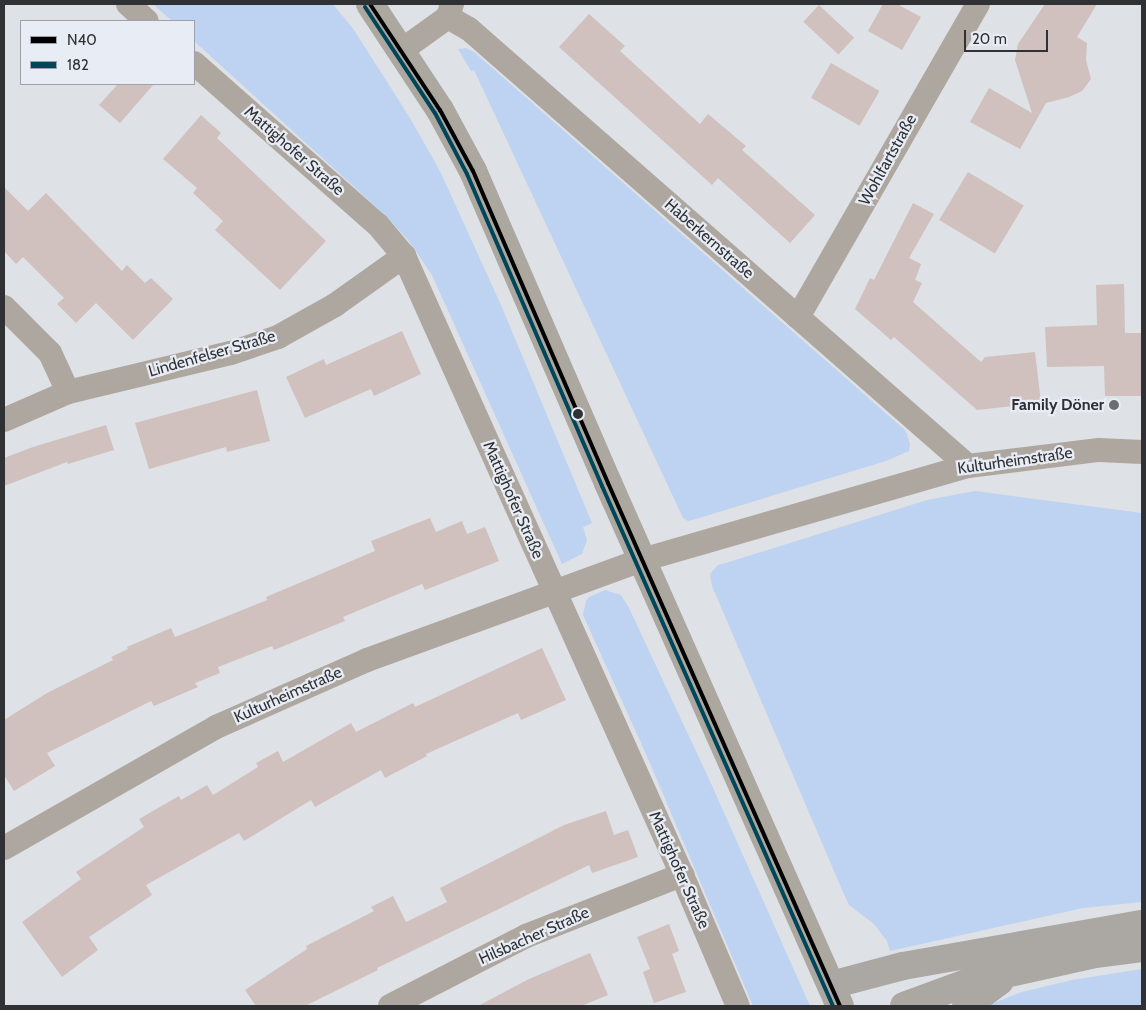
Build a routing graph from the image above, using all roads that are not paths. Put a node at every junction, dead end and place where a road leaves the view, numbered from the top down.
1 (128, 4) edge
2 (370, 4) edge
3 (978, 4) edge
4 (450, 10) edge
5 (147, 20) edge
6 (402, 50) junction
7 (195, 64) edge
8 (404, 256) junction
9 (4, 307) edge
10 (798, 317) junction
11 (68, 392) junction
12 (4, 420) edge
13 (1142, 452) edge
14 (968, 466) junction
15 (642, 560) junction
16 (553, 592) junction
17 (4, 848) edge
18 (682, 875) junction
19 (1142, 924) edge
20 (1142, 948) edge
21 (1014, 971) junction
22 (835, 996) edge
23 (390, 1006) edge
24 (738, 1006) edge
25 (904, 1006) edge
26 (966, 1006) edge

1 - 5 street
2 - 6 main road
3 - 10 street, Wohlfartstraße
4 - 6 street
4 - 10 street, Haberkernstraße
6 - 15 main road
7 - 8 street, Mattighofer Straße
8 - 11 street, Lindenfelser Straße
8 - 16 street, Mattighofer Straße
9 - 11 street
10 - 14 street, Haberkernstraße
11 - 12 street, Lindenfelser Straße
13 - 14 street, Kulturheimstraße
14 - 15 street, Kulturheimstraße
15 - 16 street, Kulturheimstraße
15 - 22 main road
16 - 17 street, Kulturheimstraße
16 - 18 street, Mattighofer Straße
18 - 23 street, Hilsbacher Straße
18 - 24 street, Mattighofer Straße
19 - 22 highway
20 - 21 highway
21 - 25 highway
21 - 26 highway

